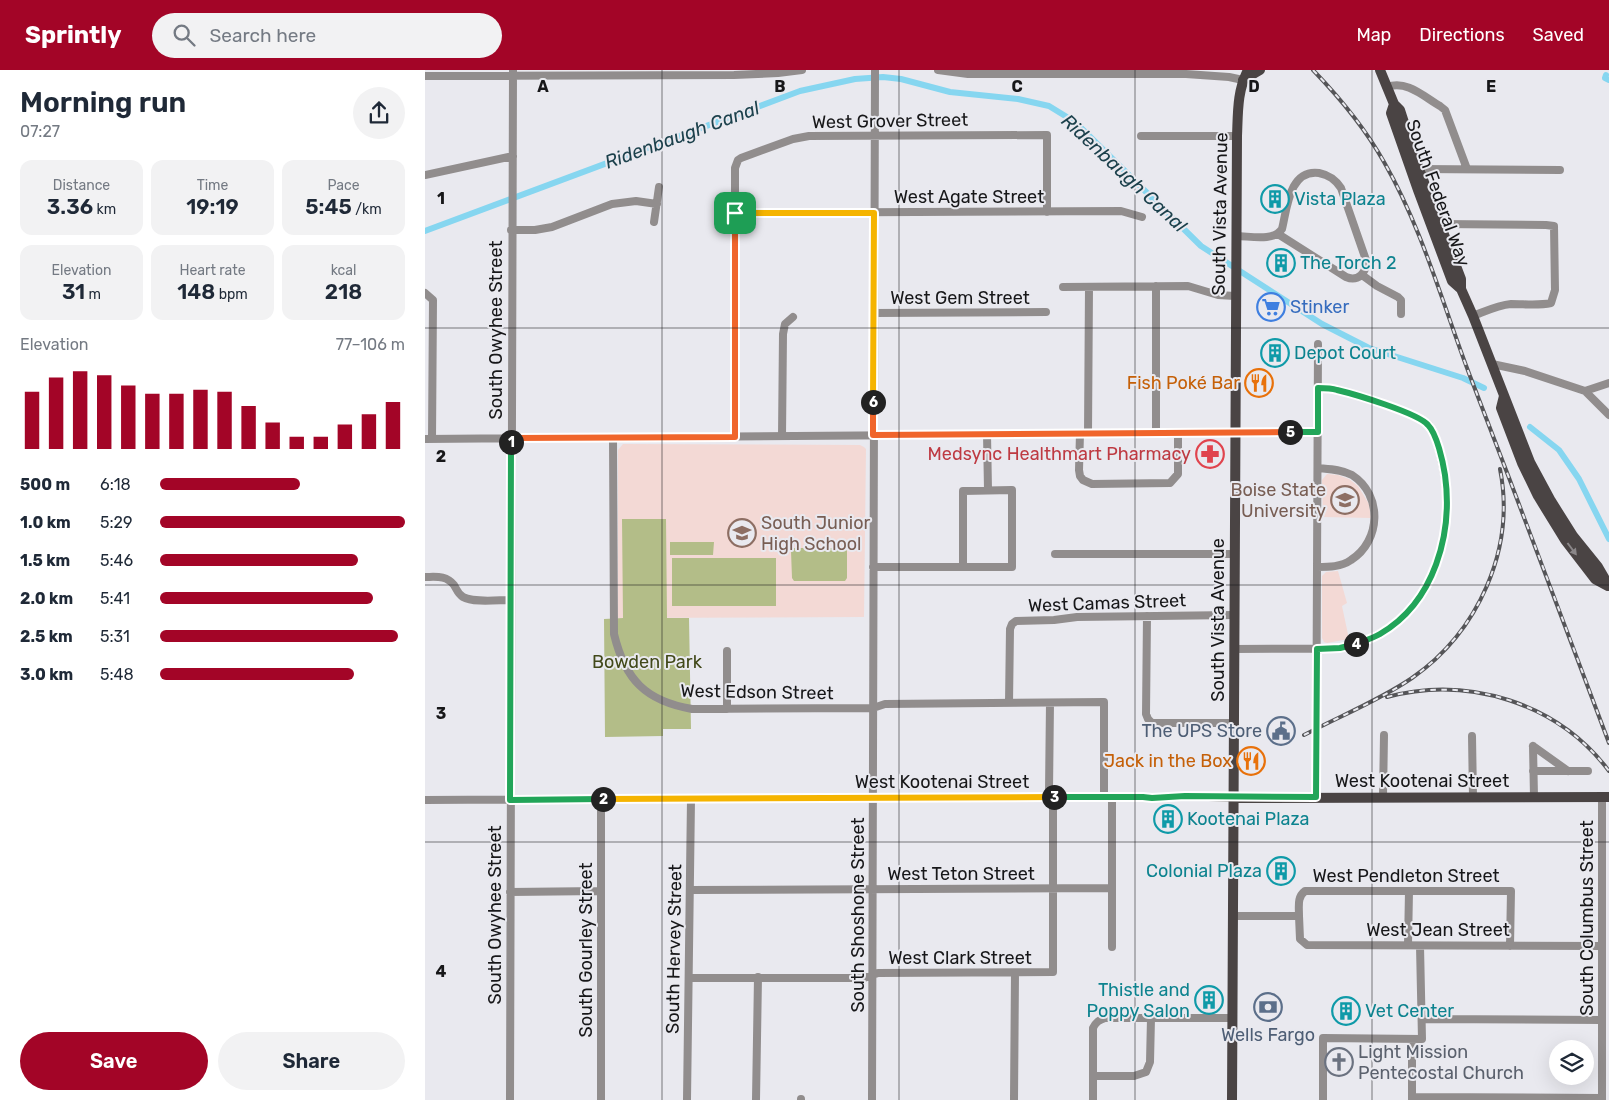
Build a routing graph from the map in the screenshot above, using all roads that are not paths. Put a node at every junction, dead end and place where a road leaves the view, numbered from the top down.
1 (803, 70) edge
2 (875, 70) edge
3 (938, 70) edge
4 (1260, 70) edge
5 (1380, 70) edge
6 (734, 72) edge
7 (1014, 72) edge
8 (1099, 72) edge
9 (1186, 72) edge
10 (513, 73) edge
11 (605, 73) edge
12 (649, 73) edge
13 (1245, 75) edge
14 (425, 76) edge
15 (1387, 87) junction
16 (1393, 104) junction
17 (874, 135) junction
18 (1141, 136) dead end
19 (1237, 136) junction
20 (513, 156) junction
21 (1419, 169) junction
22 (1467, 169) junction
23 (1560, 170) dead end
24 (425, 175) edge
25 (659, 187) dead end
26 (657, 204) junction
27 (1047, 212) junction
28 (735, 213) junction
29 (874, 213) junction
30 (1142, 216) dead end
31 (654, 222) dead end
32 (1440, 224) junction
33 (511, 230) junction
34 (1278, 234) junction
35 (1236, 236) junction
36 (1362, 275) junction
37 (1156, 286) junction
38 (1063, 287) dead end
39 (1089, 287) junction
40 (1461, 289) junction
41 (425, 292) edge
42 (1235, 296) junction
43 (1046, 312) dead end
44 (874, 313) junction
45 (1401, 314) dead end
46 (1473, 316) junction
47 (793, 317) dead end
48 (1318, 344) dead end
49 (1492, 364) junction
50 (1609, 383) edge
51 (1318, 388) junction
52 (1585, 391) junction
53 (1609, 415) edge
54 (1156, 432) junction
55 (1318, 432) junction
56 (1079, 433) junction
57 (1088, 433) junction
58 (1235, 433) junction
59 (987, 434) junction
60 (1178, 434) junction
61 (873, 435) junction
62 (782, 436) junction
63 (735, 437) junction
64 (511, 438) junction
65 (613, 438) junction
66 (428, 439) edge
67 (1318, 468) junction
68 (987, 490) junction
69 (1055, 554) dead end
70 (1234, 554) junction
71 (873, 567) junction
72 (963, 567) junction
73 (1317, 567) junction
74 (425, 577) edge
75 (1609, 586) edge
76 (510, 600) junction
77 (1234, 615) junction
78 (1147, 616) junction
79 (1234, 649) junction
80 (1317, 649) junction
81 (727, 651) dead end
82 (1009, 703) junction
83 (1051, 703) junction
84 (873, 708) junction
85 (727, 709) junction
86 (1233, 723) junction
87 (1384, 734) dead end
88 (1472, 736) dead end
89 (1533, 771) junction
90 (1568, 771) junction
91 (1588, 771) dead end
92 (1050, 797) junction
93 (1108, 797) junction
94 (1316, 797) junction
95 (1383, 797) junction
96 (1473, 797) junction
97 (1534, 797) junction
98 (1605, 797) edge
99 (873, 798) junction
100 (1233, 798) junction
101 (601, 799) junction
102 (691, 799) junction
103 (425, 800) edge
104 (510, 800) junction
105 (1052, 888) junction
106 (1112, 888) junction
107 (873, 889) junction
108 (690, 890) junction
109 (601, 891) junction
110 (1409, 891) junction
111 (510, 892) junction
112 (1233, 916) junction
113 (1299, 916) junction
114 (1408, 946) junction
115 (1420, 946) junction
116 (1510, 946) junction
117 (1602, 946) junction
118 (1112, 947) dead end
119 (1015, 972) junction
120 (873, 976) junction
121 (758, 977) junction
122 (689, 978) junction
123 (1605, 984) edge
124 (1151, 1018) junction
125 (1233, 1018) junction
126 (1422, 1019) junction
127 (1602, 1020) junction
128 (1412, 1038) junction
129 (1093, 1076) junction
130 (1412, 1098) edge
131 (1602, 1099) edge
132 (510, 1100) edge
133 (601, 1100) edge
134 (687, 1100) edge
135 (756, 1100) edge
136 (872, 1100) edge
137 (1014, 1100) edge
138 (1093, 1100) edge
139 (1232, 1100) edge
140 (1323, 1100) edge

1 - 6 street
2 - 17 street, South Shoshone Street
3 - 7 street
4 - 13 main road
5 - 15 main road, South Federal Way
6 - 12 street
7 - 8 street
8 - 9 street
9 - 13 street
10 - 11 street
10 - 14 street
10 - 20 street, South Owyhee Street
11 - 12 street
13 - 19 main road, South Vista Avenue
15 - 16 main road, South Federal Way
15 - 22 street
16 - 21 main road, South Federal Way
16 - 40 main road, South Federal Way
17 - 27 street, West Grover Street
17 - 28 street, West Grover Street
17 - 29 street, South Shoshone Street
18 - 19 street
19 - 35 main road, South Vista Avenue
20 - 24 street
20 - 33 street, South Owyhee Street
21 - 22 street
21 - 32 main road, South Federal Way
22 - 23 street
25 - 26 street
26 - 31 street
26 - 33 street
27 - 29 street, West Agate Street
27 - 30 street, West Agate Street
28 - 29 street, West Agate Street
28 - 63 street
29 - 44 street, South Shoshone Street
32 - 40 main road, South Federal Way
32 - 46 street
33 - 64 street, South Owyhee Street
34 - 35 street
34 - 36 street
34 - 36 street
35 - 42 main road, South Vista Avenue
36 - 45 street
37 - 39 street
37 - 42 street
37 - 54 street
38 - 39 street
39 - 57 street
40 - 46 main road, South Federal Way
41 - 66 street
42 - 58 main road, South Vista Avenue
43 - 44 street, West Gem Street
44 - 61 street, South Shoshone Street
46 - 49 main road, South Federal Way
47 - 62 street
48 - 51 street
49 - 52 street
49 - 75 main road, South Federal Way
50 - 52 street
51 - 55 street
51 - 80 street
52 - 53 street
54 - 57 street
54 - 60 street
55 - 58 street
55 - 67 street
56 - 57 street
56 - 59 street
56 - 60 street
58 - 60 street
58 - 70 main road, South Vista Avenue
59 - 61 street
59 - 68 street
61 - 62 street
61 - 71 street, South Shoshone Street
62 - 63 street
63 - 65 street
64 - 65 street
64 - 66 street
64 - 76 street, South Owyhee Street
65 - 85 street, West Edson Street
67 - 73 street
67 - 73 street
68 - 72 street
68 - 72 street
69 - 70 street
70 - 77 main road, South Vista Avenue
71 - 72 street
71 - 84 street, South Shoshone Street
73 - 80 street
74 - 76 street
76 - 104 street, South Owyhee Street
77 - 78 street, West Camas Street
77 - 79 main road, South Vista Avenue
78 - 82 street, West Camas Street
78 - 86 street
79 - 80 street
79 - 86 main road, South Vista Avenue
80 - 94 street
81 - 85 street
82 - 83 street, West Edson Street
82 - 84 street, West Edson Street
83 - 92 street
83 - 93 street, West Edson Street
84 - 85 street, West Edson Street
84 - 99 street, South Shoshone Street
86 - 100 main road, South Vista Avenue
87 - 95 street
88 - 96 street
89 - 90 street
89 - 90 street
89 - 97 street
90 - 91 street
92 - 93 street, West Kootenai Street
92 - 99 street, West Kootenai Street
92 - 105 street
93 - 100 street, West Kootenai Street
93 - 106 street
94 - 95 main road, West Kootenai Street
94 - 100 main road, West Kootenai Street
95 - 96 main road, West Kootenai Street
96 - 97 main road, West Kootenai Street
97 - 98 main road, West Kootenai Street
98 - 117 street, South Columbus Street
99 - 102 street, West Kootenai Street
99 - 107 street, South Shoshone Street
100 - 112 main road, South Vista Avenue
101 - 102 street, West Kootenai Street
101 - 104 street, West Kootenai Street
101 - 109 street, South Gourley Street
102 - 108 street, South Hervey Street
103 - 104 street, West Kootenai Street
104 - 111 street, South Owyhee Street
105 - 106 street, West Teton Street
105 - 107 street, West Teton Street
105 - 119 street, West Clark Street
106 - 118 street
107 - 108 street, West Teton Street
107 - 120 street, South Shoshone Street
108 - 122 street, South Hervey Street
109 - 111 street
109 - 133 street, South Gourley Street
110 - 113 street, West Pendleton Street
110 - 114 street
110 - 116 street, West Pendleton Street
111 - 132 street, South Owyhee Street
112 - 113 street
112 - 125 main road, South Vista Avenue
113 - 114 street, West Jean Street
114 - 115 street, West Jean Street
115 - 116 street, West Jean Street
115 - 126 street
116 - 117 street, West Jean Street
117 - 123 street, South Columbus Street
119 - 120 street, West Clark Street
119 - 137 street
120 - 121 street, West Clark Street
120 - 136 street, South Shoshone Street
121 - 122 street, West Clark Street
121 - 135 street
122 - 134 street, South Hervey Street
123 - 127 street, South Columbus Street
124 - 125 street
124 - 129 street
124 - 129 street
125 - 139 main road, South Vista Avenue
126 - 127 street
126 - 128 street
127 - 131 street, South Columbus Street
128 - 130 street
128 - 140 street
129 - 138 street
130 - 131 street

